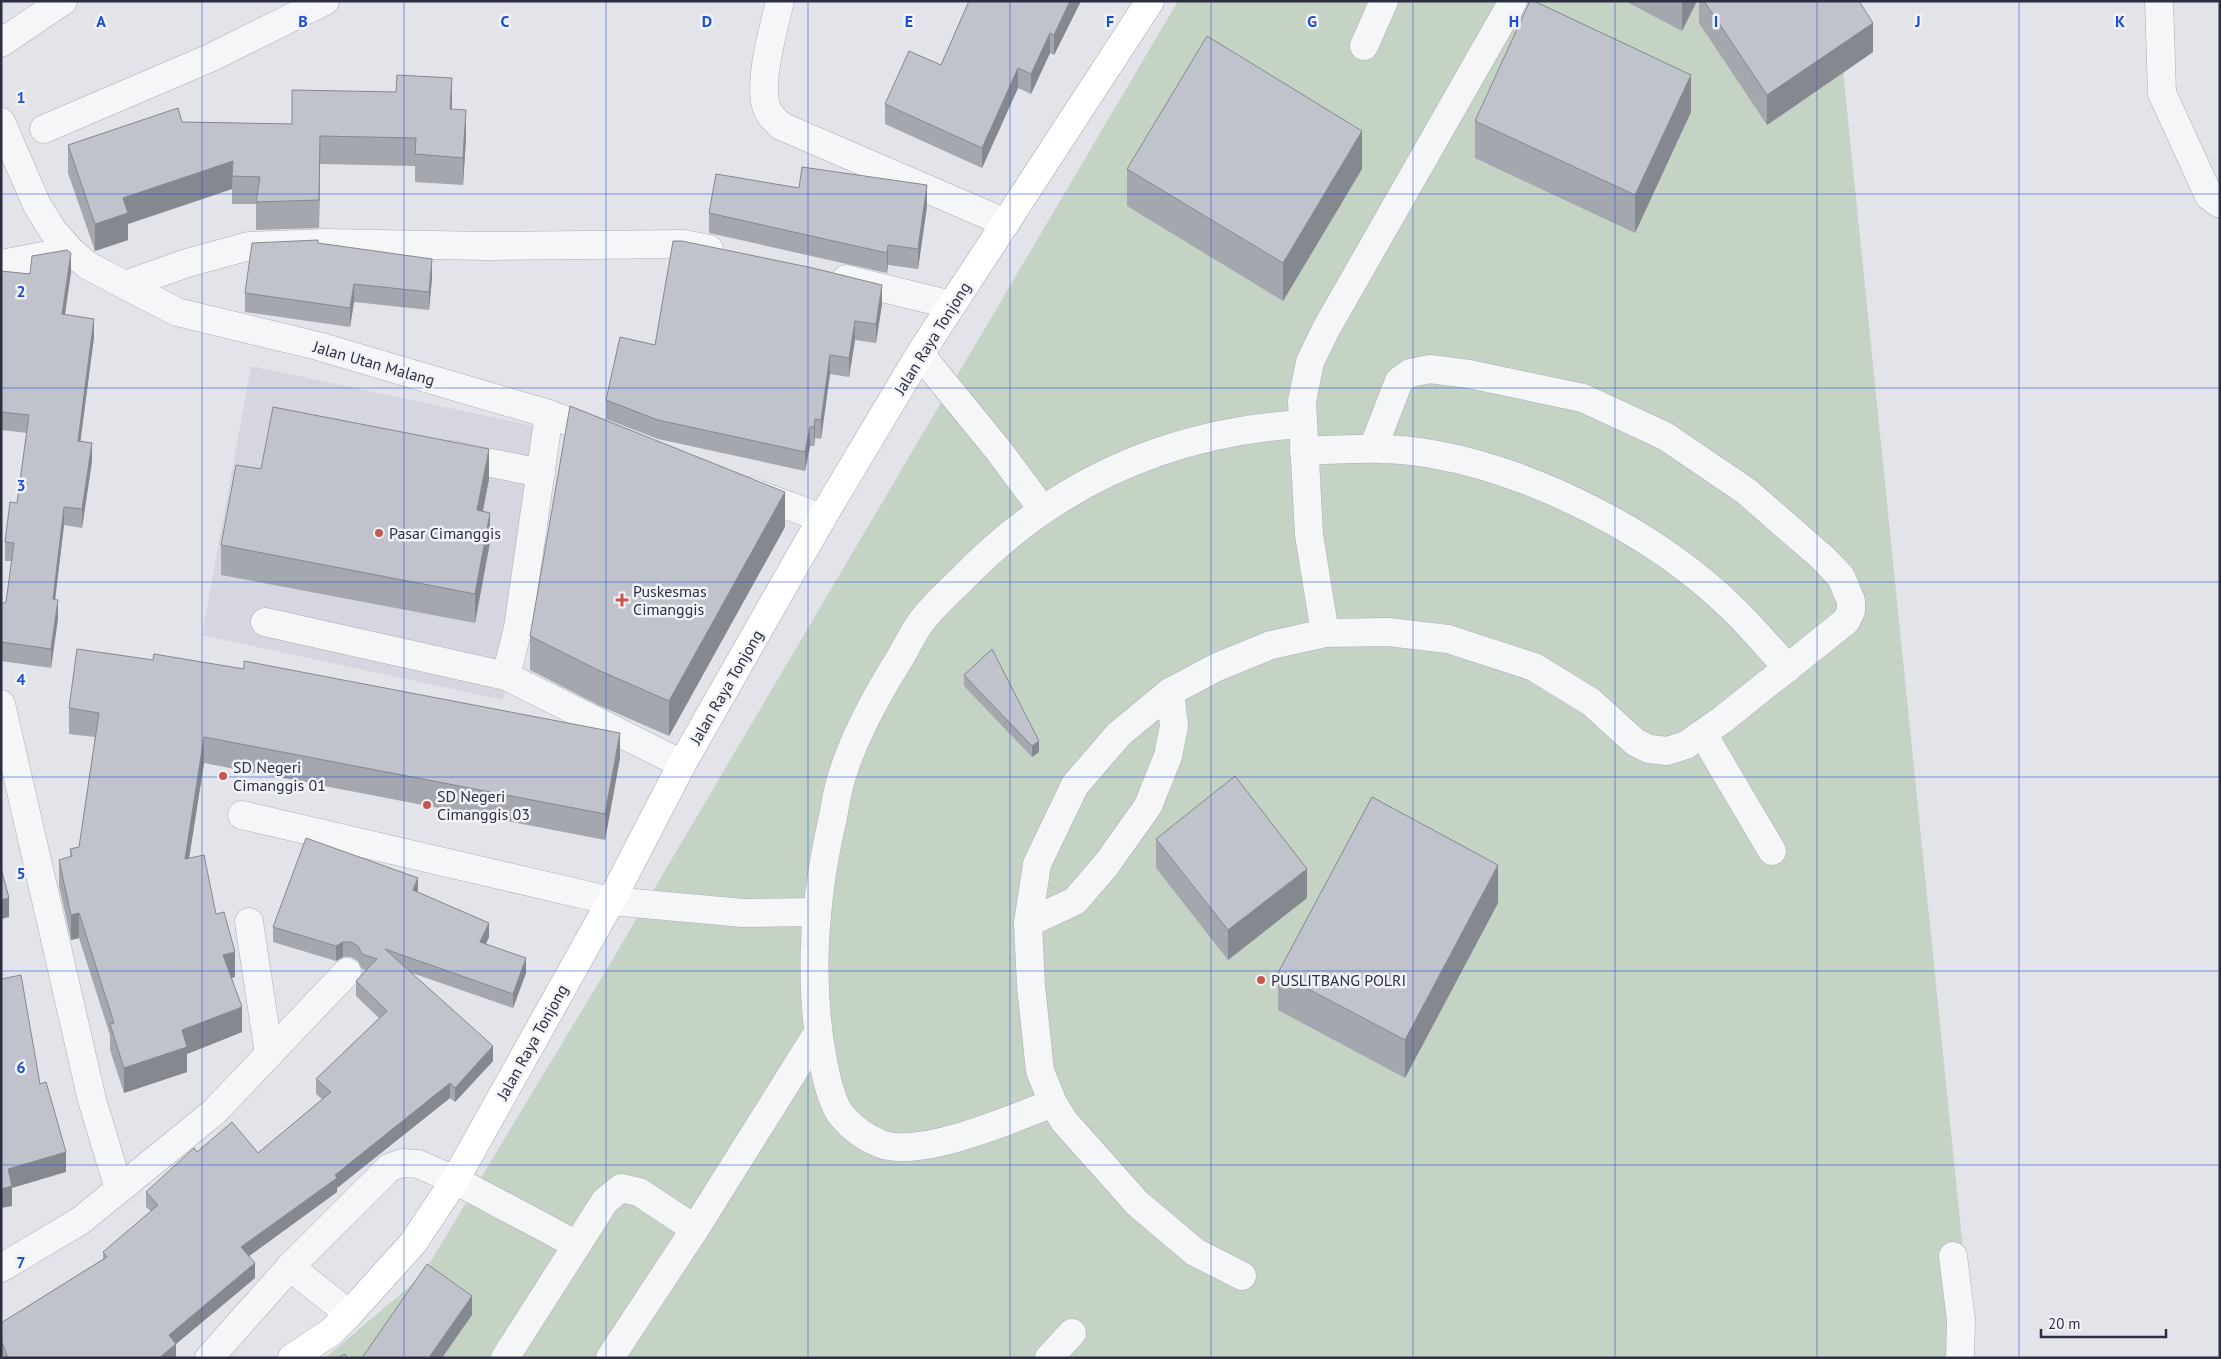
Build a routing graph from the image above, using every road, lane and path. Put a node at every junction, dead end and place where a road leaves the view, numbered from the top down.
1 (64, 1) edge
2 (325, 1) edge
3 (780, 1) edge
4 (1150, 1) edge
5 (1384, 1) edge
6 (1513, 1) edge
7 (2159, 1) edge
8 (1, 43) edge
9 (1364, 46) dead end
10 (1, 122) edge
11 (44, 129) dead end
12 (2220, 204) edge
13 (1006, 223) junction
14 (71, 251) junction
15 (731, 254) edge
16 (1, 264) edge
17 (826, 274) edge
18 (125, 285) junction
19 (952, 305) junction
20 (920, 354) junction
21 (549, 414) junction
22 (1303, 424) junction
23 (622, 442) edge
24 (1373, 448) junction
25 (425, 450) edge
26 (1304, 451) junction
27 (541, 473) junction
28 (722, 480) edge
29 (1043, 510) junction
30 (822, 518) junction
31 (265, 622) dead end
32 (1325, 633) junction
33 (1788, 668) junction
34 (506, 676) junction
35 (1170, 692) junction
36 (1, 704) edge
37 (1703, 734) junction
38 (682, 764) junction
39 (242, 815) dead end
40 (1772, 851) dead end
41 (611, 901) junction
42 (816, 912) junction
43 (249, 922) dead end
44 (1028, 923) junction
45 (347, 972) dead end
46 (817, 1034) junction
47 (269, 1054) junction
48 (1053, 1103) junction
49 (455, 1180) junction
50 (119, 1189) junction
51 (695, 1229) junction
52 (577, 1245) junction
53 (1953, 1256) dead end
54 (290, 1267) junction
55 (1, 1268) edge
56 (1242, 1276) dead end
57 (349, 1314) junction
58 (1072, 1333) dead end
59 (209, 1358) edge
60 (292, 1358) edge
61 (505, 1358) edge
62 (610, 1358) edge
63 (1049, 1358) edge
64 (1960, 1358) edge

1 - 8 street
2 - 11 street
3 - 13 street
4 - 13 main road, Jalan Raya Tonjong
5 - 9 street
6 - 22 street
7 - 12 street
10 - 14 street, Jalan Utan Malang
13 - 19 main road, Jalan Raya Tonjong
14 - 16 street
14 - 18 street, Jalan Utan Malang
15 - 18 street
17 - 19 street
18 - 21 street, Jalan Utan Malang
19 - 20 main road, Jalan Raya Tonjong
20 - 29 street
20 - 30 main road, Jalan Raya Tonjong
21 - 23 street, Jalan Utan Malang
21 - 27 street
22 - 26 street
22 - 29 street
24 - 26 street
24 - 33 street
24 - 33 street
25 - 27 street
26 - 32 street
27 - 34 street
28 - 30 street
29 - 42 street
30 - 38 main road, Jalan Raya Tonjong
31 - 34 street
32 - 35 street
32 - 37 street
33 - 37 street
34 - 38 street
35 - 44 street
35 - 44 street
36 - 50 street
37 - 40 street
38 - 41 main road, Jalan Raya Tonjong
39 - 41 street
41 - 42 street
41 - 49 main road, Jalan Raya Tonjong
42 - 46 street
43 - 47 street
44 - 48 street
45 - 47 street
46 - 48 street
46 - 51 street
47 - 50 street
48 - 56 street
49 - 52 street
49 - 54 street
49 - 57 main road, Jalan Raya Tonjong
50 - 55 street
51 - 52 street
51 - 62 street
52 - 61 street
53 - 64 street
54 - 57 street
54 - 59 street
57 - 60 main road, Jalan Raya Tonjong
58 - 63 street

